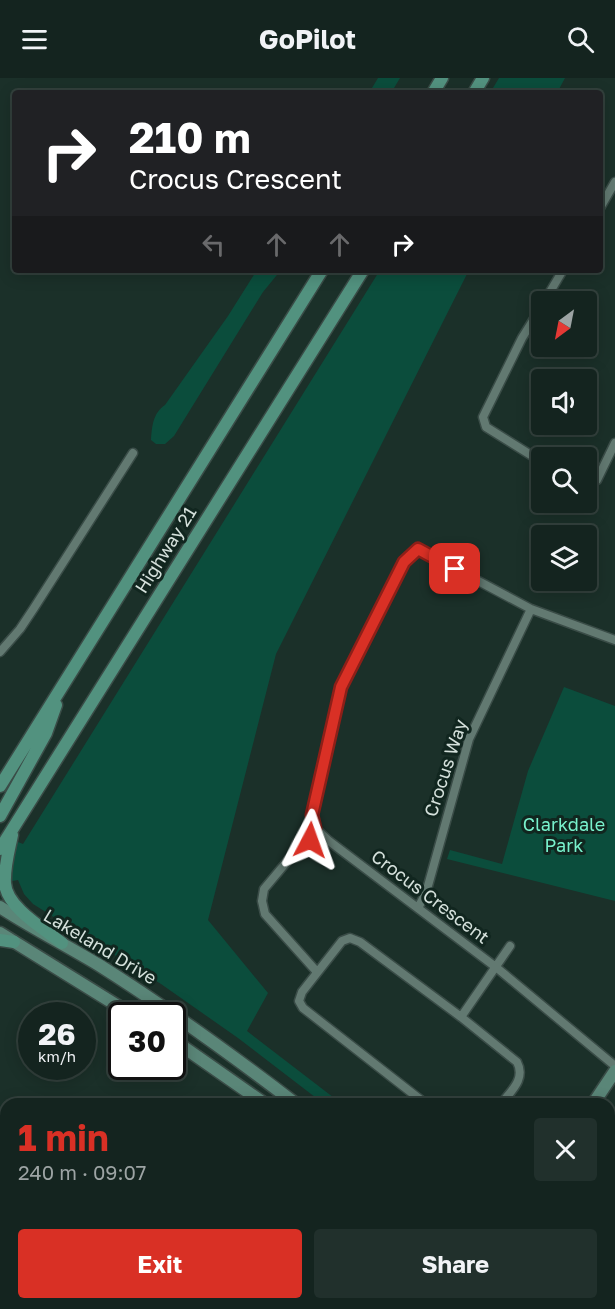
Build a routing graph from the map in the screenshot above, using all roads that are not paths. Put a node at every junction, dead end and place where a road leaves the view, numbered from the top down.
1 (615, 182) edge
2 (603, 203) edge
3 (320, 273) edge
4 (361, 273) edge
5 (561, 273) edge
6 (551, 291) edge
7 (531, 324) edge
8 (615, 443) edge
9 (133, 453) dead end
10 (531, 455) edge
11 (597, 480) edge
12 (531, 609) junction
13 (615, 640) edge
14 (0, 652) edge
15 (65, 681) junction
16 (0, 786) edge
17 (0, 816) edge
18 (14, 826) junction
19 (313, 831) junction
20 (0, 849) edge
21 (0, 907) edge
22 (418, 908) junction
23 (0, 933) edge
24 (0, 940) edge
25 (14, 942) junction
26 (62, 943) junction
27 (510, 946) dead end
28 (497, 968) junction
29 (317, 972) junction
30 (111, 1002) edge
31 (461, 1017) junction
32 (186, 1049) edge
33 (615, 1066) edge
34 (615, 1071) edge
35 (256, 1098) edge
36 (288, 1098) edge
37 (418, 1098) edge
38 (506, 1098) edge
39 (597, 1098) edge

1 - 2 street
3 - 15 main road, Highway 21
4 - 18 main road, Highway 21
5 - 6 street
7 - 10 street
8 - 11 street
9 - 14 street
12 - 13 street
12 - 19 street
12 - 22 street, Crocus Way
15 - 16 main road, Highway 21
15 - 17 main road
18 - 20 main road, Highway 21
18 - 26 main road
19 - 22 street, Crocus Crescent
19 - 29 street
21 - 26 main road, Lakeland Drive
22 - 28 street, Crocus Crescent
23 - 25 main road
24 - 25 main road
25 - 30 main road
26 - 36 main road, Lakeland Drive
27 - 28 street
28 - 31 street, Crocus Crescent
28 - 33 street, Crocus Crescent
29 - 31 street
29 - 37 street
31 - 38 street
32 - 35 main road
34 - 39 main road

